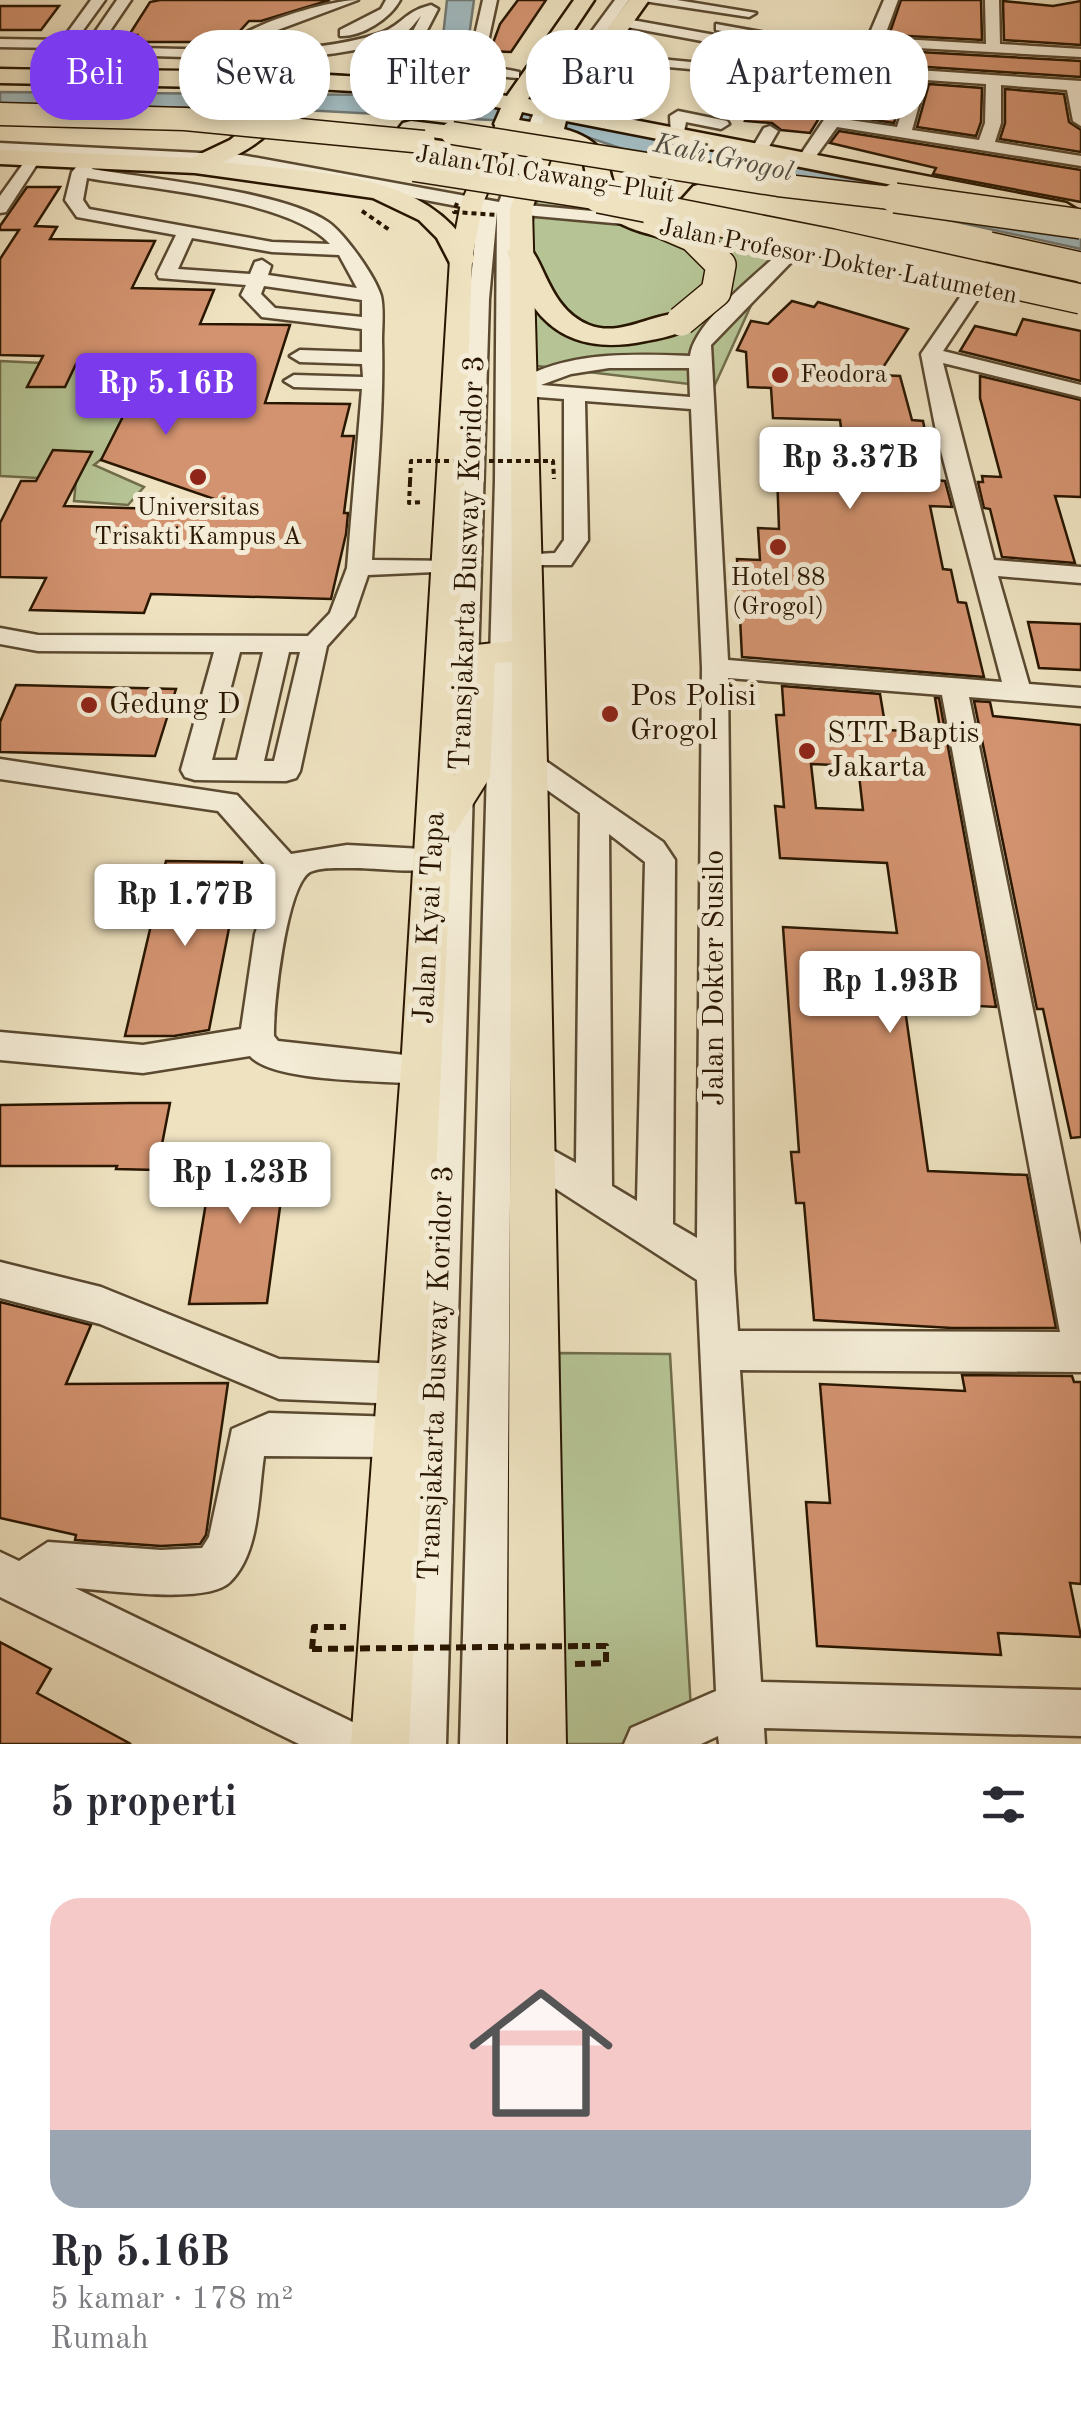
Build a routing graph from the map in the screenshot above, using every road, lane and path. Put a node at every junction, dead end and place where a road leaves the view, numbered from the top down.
1 (98, 0) edge
2 (109, 0) edge
3 (124, 0) edge
4 (351, 0) edge
5 (490, 0) edge
6 (891, 0) edge
7 (992, 0) edge
8 (588, 1) edge
9 (433, 3) edge
10 (394, 4) edge
11 (634, 8) edge
12 (773, 16) dead end
13 (80, 30) edge
14 (83, 30) edge
15 (283, 30) edge
16 (297, 30) edge
17 (395, 30) edge
18 (398, 30) edge
19 (422, 30) edge
20 (574, 30) edge
21 (613, 30) edge
22 (618, 30) edge
23 (662, 30) edge
24 (744, 30) edge
25 (882, 30) edge
26 (330, 37) edge
27 (0, 43) edge
28 (30, 43) edge
29 (928, 45) edge
30 (993, 48) junction
31 (179, 52) edge
32 (1081, 54) edge
33 (514, 75) junction
34 (928, 77) edge
35 (30, 78) edge
36 (506, 78) edge
37 (0, 79) edge
38 (994, 81) junction
39 (1078, 86) edge
40 (179, 88) edge
41 (0, 90) edge
42 (684, 95) dead end
43 (0, 114) edge
44 (261, 120) edge
45 (530, 120) edge
46 (530, 120) edge
47 (535, 120) edge
48 (566, 120) edge
49 (641, 120) edge
50 (907, 120) edge
51 (1081, 121) edge
52 (834, 122) joint
53 (721, 124) dead end
54 (670, 126) junction
55 (0, 127) edge
56 (904, 132) junction
57 (986, 144) junction
58 (764, 148) junction
59 (10, 152) edge
60 (805, 160) junction
61 (1081, 161) edge
62 (205, 162) junction
63 (85, 166) junction
64 (365, 178) junction
65 (0, 181) edge
66 (502, 202) junction
67 (0, 208) edge
68 (298, 214) junction
69 (1081, 214) edge
70 (624, 219) junction
71 (870, 221) dead end
72 (1081, 224) edge
73 (705, 233) junction
74 (185, 234) junction
75 (966, 242) dead end
76 (272, 247) junction
77 (794, 249) junction
78 (345, 250) junction
79 (522, 251) junction
80 (461, 259) junction
81 (1081, 267) edge
82 (254, 279) junction
83 (1081, 282) edge
84 (976, 288) junction
85 (371, 296) junction
86 (1081, 299) edge
87 (1081, 312) edge
88 (309, 334) dead end
89 (373, 341) junction
90 (931, 354) junction
91 (300, 356) dead end
92 (699, 362) junction
93 (294, 381) dead end
94 (374, 382) junction
95 (524, 387) junction
96 (1081, 390) edge
97 (574, 394) junction
98 (702, 404) junction
99 (554, 479) dead end
100 (409, 502) dead end
101 (528, 560) junction
102 (448, 566) junction
103 (982, 567) junction
104 (359, 568) junction
105 (1081, 575) edge
106 (0, 636) edge
107 (315, 644) junction
108 (229, 645) junction
109 (278, 645) junction
110 (514, 651) junction
111 (715, 668) junction
112 (954, 686) junction
113 (1018, 692) junction
114 (1081, 697) edge
115 (530, 764) junction
116 (0, 768) edge
117 (248, 772) junction
118 (459, 796) junction
119 (594, 810) junction
120 (434, 846) junction
121 (288, 872) junction
122 (257, 1041) junction
123 (0, 1046) edge
124 (422, 1069) junction
125 (531, 1154) junction
126 (594, 1192) junction
127 (655, 1232) junction
128 (714, 1270) junction
129 (0, 1280) edge
130 (1081, 1341) edge
131 (718, 1350) junction
132 (1081, 1352) edge
133 (401, 1384) junction
134 (398, 1437) junction
135 (13, 1580) edge
136 (314, 1627) dead end
137 (606, 1663) dead end
138 (1081, 1713) edge
139 (740, 1724) edge
140 (669, 1740) edge
141 (348, 1744) edge
142 (380, 1744) edge
143 (423, 1744) edge
144 (483, 1744) edge
145 (537, 1744) edge

1 - 13 street
2 - 14 street
3 - 31 street
4 - 15 street
5 - 33 street
6 - 25 street
7 - 30 street
8 - 20 highway
8 - 33 highway
9 - 18 street
9 - 19 street
10 - 16 street
10 - 17 street
10 - 26 street
11 - 12 street
11 - 21 street
11 - 22 highway
11 - 23 street
11 - 24 street
27 - 28 street
29 - 30 street
30 - 32 street
33 - 36 highway
34 - 38 street
35 - 37 highway
37 - 40 street
38 - 39 street
38 - 57 street
39 - 51 street
41 - 72 highway, bridge
42 - 54 street
43 - 71 highway, Jalan Tol Cawang–Pluit, bridge
44 - 62 highway
45 - 66 main road, Jalan Kyai Tapa
46 - 66 main road, Jalan Kyai Tapa
47 - 70 highway, Jalan Profesor Dokter Latumeten
48 - 54 highway
49 - 54 highway
50 - 56 street
52 - 56 street
52 - 60 street
53 - 54 street
54 - 58 highway
55 - 83 highway, Jalan Tol Cawang–Pluit
56 - 57 street
57 - 61 street
58 - 60 highway
58 - 73 highway
59 - 62 street
59 - 63 highway
59 - 64 highway
59 - 65 street
59 - 67 street
60 - 69 highway
62 - 63 highway
62 - 64 highway
63 - 68 street
63 - 74 street
64 - 66 highway, Jalan Profesor Dokter Latumeten, bridge
64 - 66 street
64 - 80 highway
66 - 70 street
66 - 79 main road, Jalan Kyai Tapa
66 - 79 highway, bridge
66 - 80 main road, Jalan Kyai Tapa
66 - 86 highway, Jalan Profesor Dokter Latumeten, bridge
66 - 110 street, Transjakarta Busway Koridor 3
66 - 118 street, Transjakarta Busway Koridor 3
68 - 76 street
68 - 78 street
70 - 73 highway, Jalan Profesor Dokter Latumeten
73 - 77 highway, Jalan Profesor Dokter Latumeten
74 - 76 street
74 - 82 street
75 - 81 highway, bridge
76 - 78 street
76 - 82 street
77 - 84 highway, Jalan Profesor Dokter Latumeten
77 - 92 street
78 - 85 street
79 - 95 main road, Jalan Kyai Tapa
80 - 102 main road, Jalan Kyai Tapa
82 - 85 street
82 - 89 street
84 - 87 highway, Jalan Profesor Dokter Latumeten
84 - 90 street
85 - 89 street
88 - 89 street
89 - 91 street
89 - 94 street
90 - 96 street
90 - 103 street
92 - 95 street
92 - 98 street, Jalan Dokter Susilo
93 - 94 street
94 - 104 street
95 - 97 street
95 - 101 main road, Jalan Kyai Tapa
97 - 98 street
97 - 101 street
98 - 111 street, Jalan Dokter Susilo
99 - 100 path, bridge
101 - 110 main road, Jalan Kyai Tapa
102 - 104 street
102 - 120 main road, Jalan Kyai Tapa
103 - 105 street
103 - 113 street
104 - 107 street
106 - 108 street
107 - 109 street
107 - 117 street
108 - 109 street
108 - 117 street
109 - 117 street
110 - 115 main road, Jalan Kyai Tapa
110 - 118 main road
110 - 144 street, Transjakarta Busway Koridor 3
111 - 112 street
111 - 128 street, Jalan Dokter Susilo
112 - 113 street
112 - 130 street
113 - 114 street
115 - 119 street
115 - 125 main road, Jalan Kyai Tapa
116 - 121 street
118 - 120 main road
118 - 143 street, Transjakarta Busway Koridor 3
119 - 126 street
119 - 127 street
120 - 121 street
120 - 124 main road, Jalan Kyai Tapa
121 - 122 street
122 - 123 street
122 - 124 street
124 - 133 main road, Jalan Kyai Tapa
125 - 126 street
125 - 145 main road, Jalan Kyai Tapa
126 - 127 street
127 - 128 street
128 - 131 street, Jalan Dokter Susilo
129 - 133 street
131 - 132 street
131 - 139 street, Jalan Dokter Susilo
133 - 134 main road, Jalan Kyai Tapa
134 - 135 street
134 - 142 main road, Jalan Kyai Tapa
135 - 141 street
136 - 137 path, bridge
138 - 139 street
139 - 140 street

